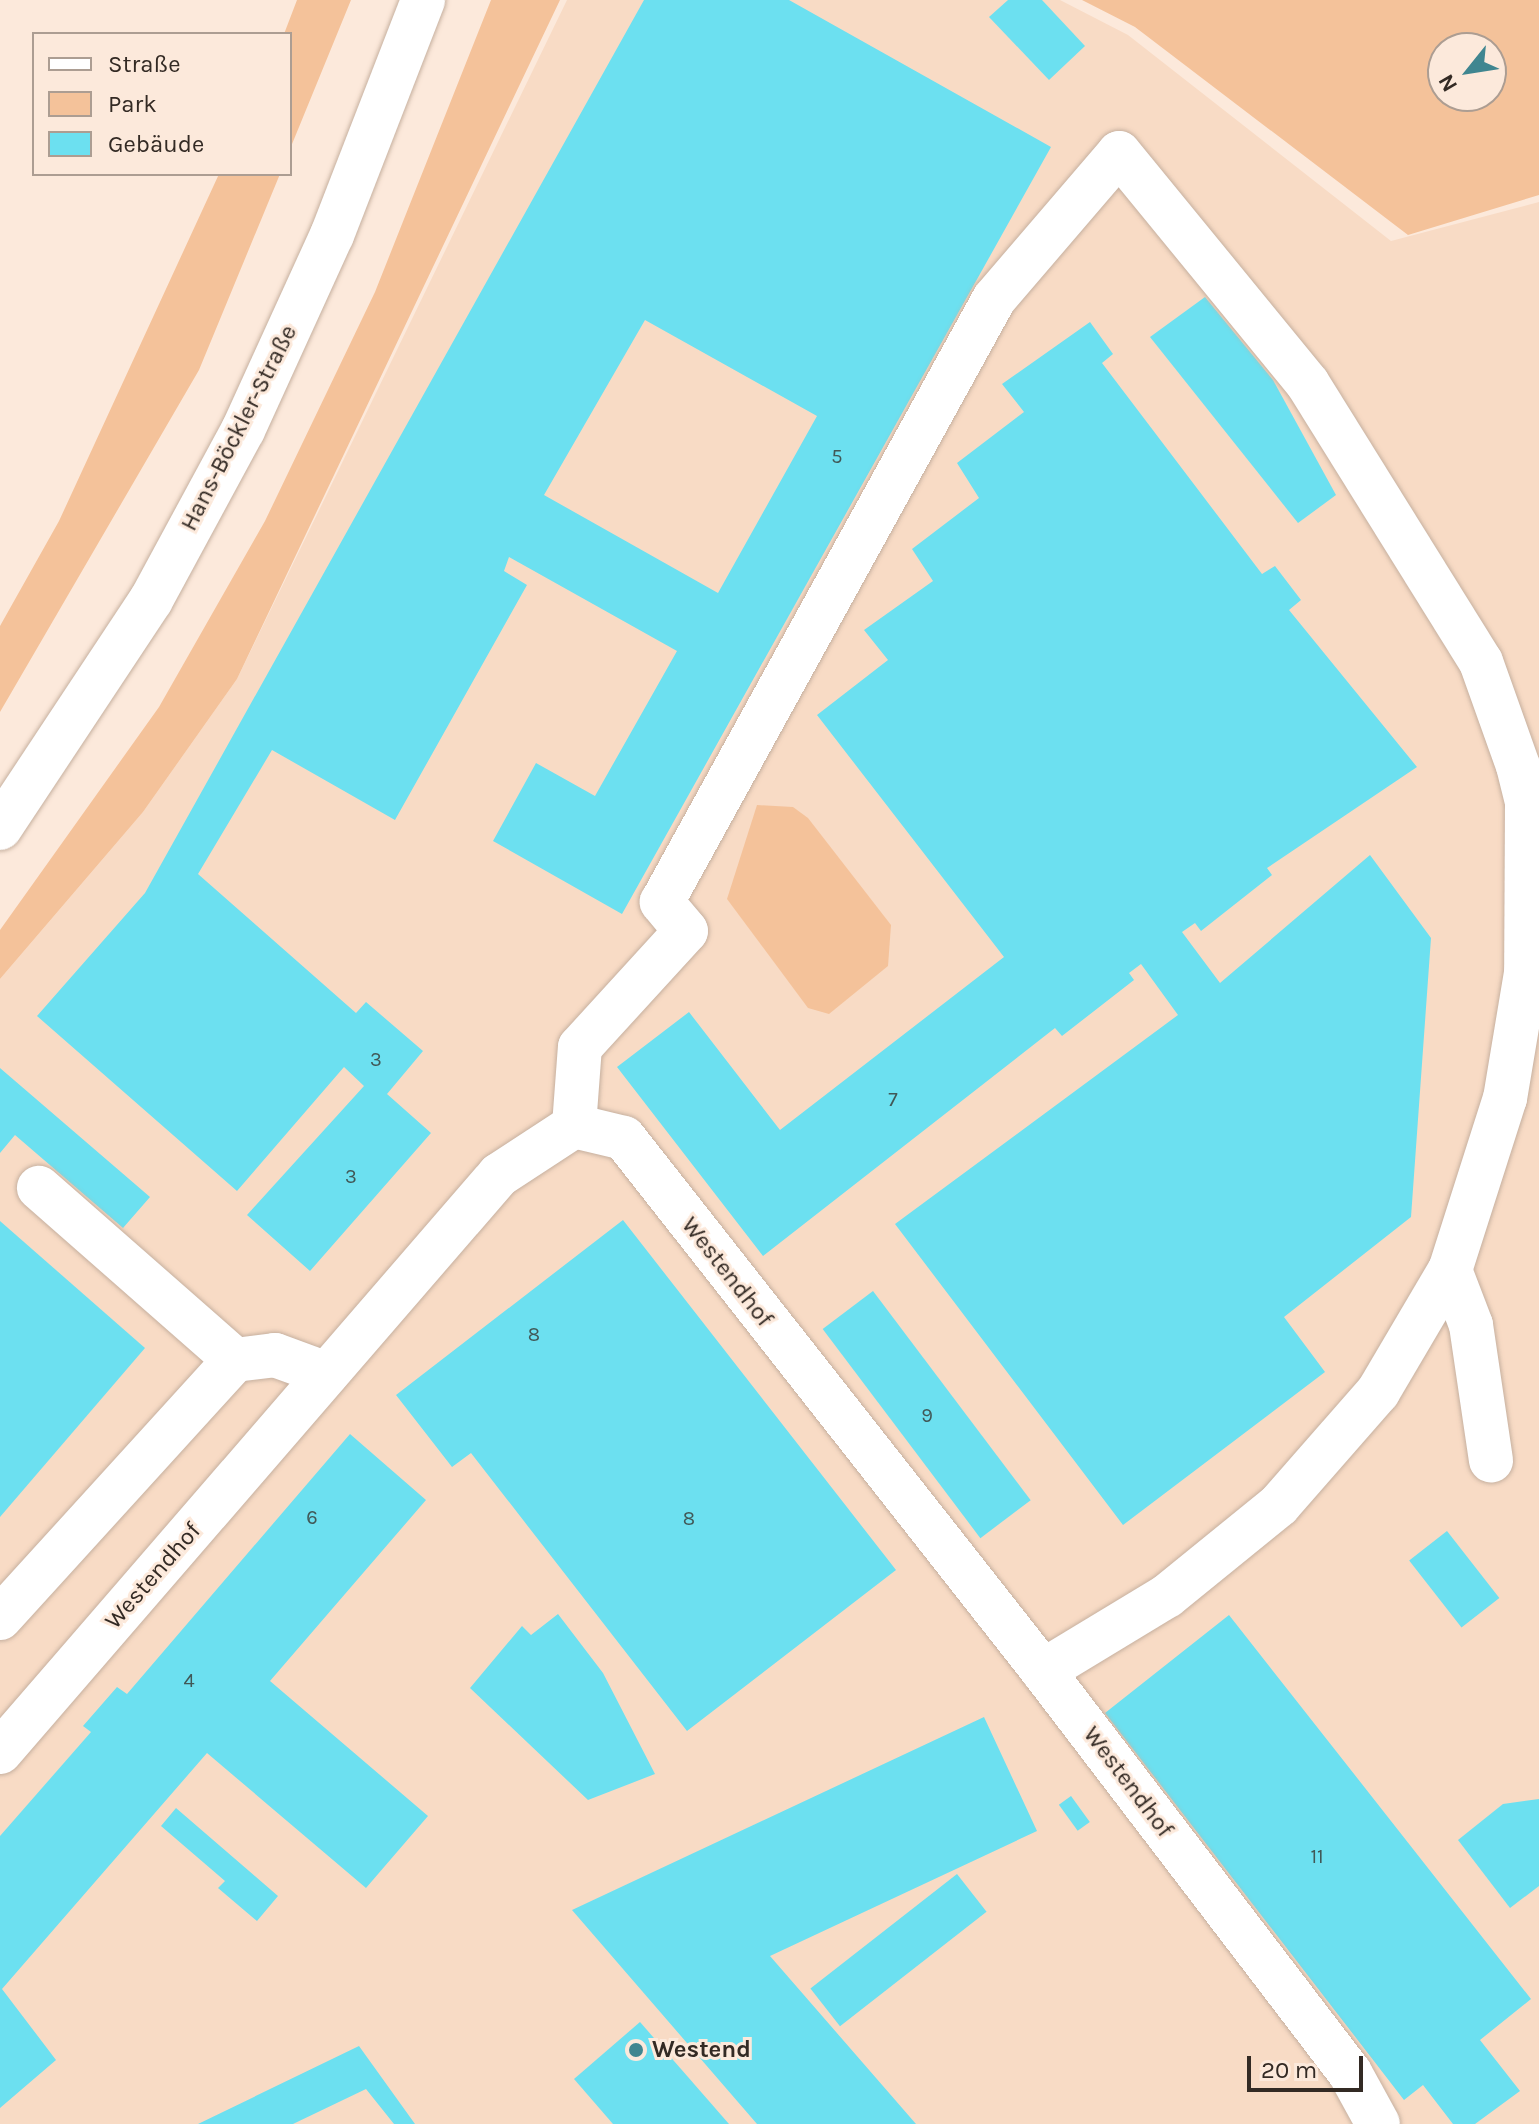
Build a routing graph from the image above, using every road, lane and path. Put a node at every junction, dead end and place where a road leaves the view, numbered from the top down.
1 (423, 0) edge
2 (0, 828) edge
3 (574, 1126) junction
4 (39, 1188) dead end
5 (1450, 1270) junction
6 (235, 1360) junction
7 (327, 1374) junction
8 (1491, 1461) dead end
9 (0, 1618) edge
10 (1043, 1671) junction
11 (0, 1752) edge
12 (1378, 2124) edge

1 - 2 street, Hans-Böckler-Straße
3 - 5 street
3 - 7 street, Westendhof
3 - 10 street, Westendhof
4 - 6 street
5 - 8 street
5 - 10 street
6 - 7 street
6 - 9 street
7 - 11 street, Westendhof
10 - 12 street, Westendhof

